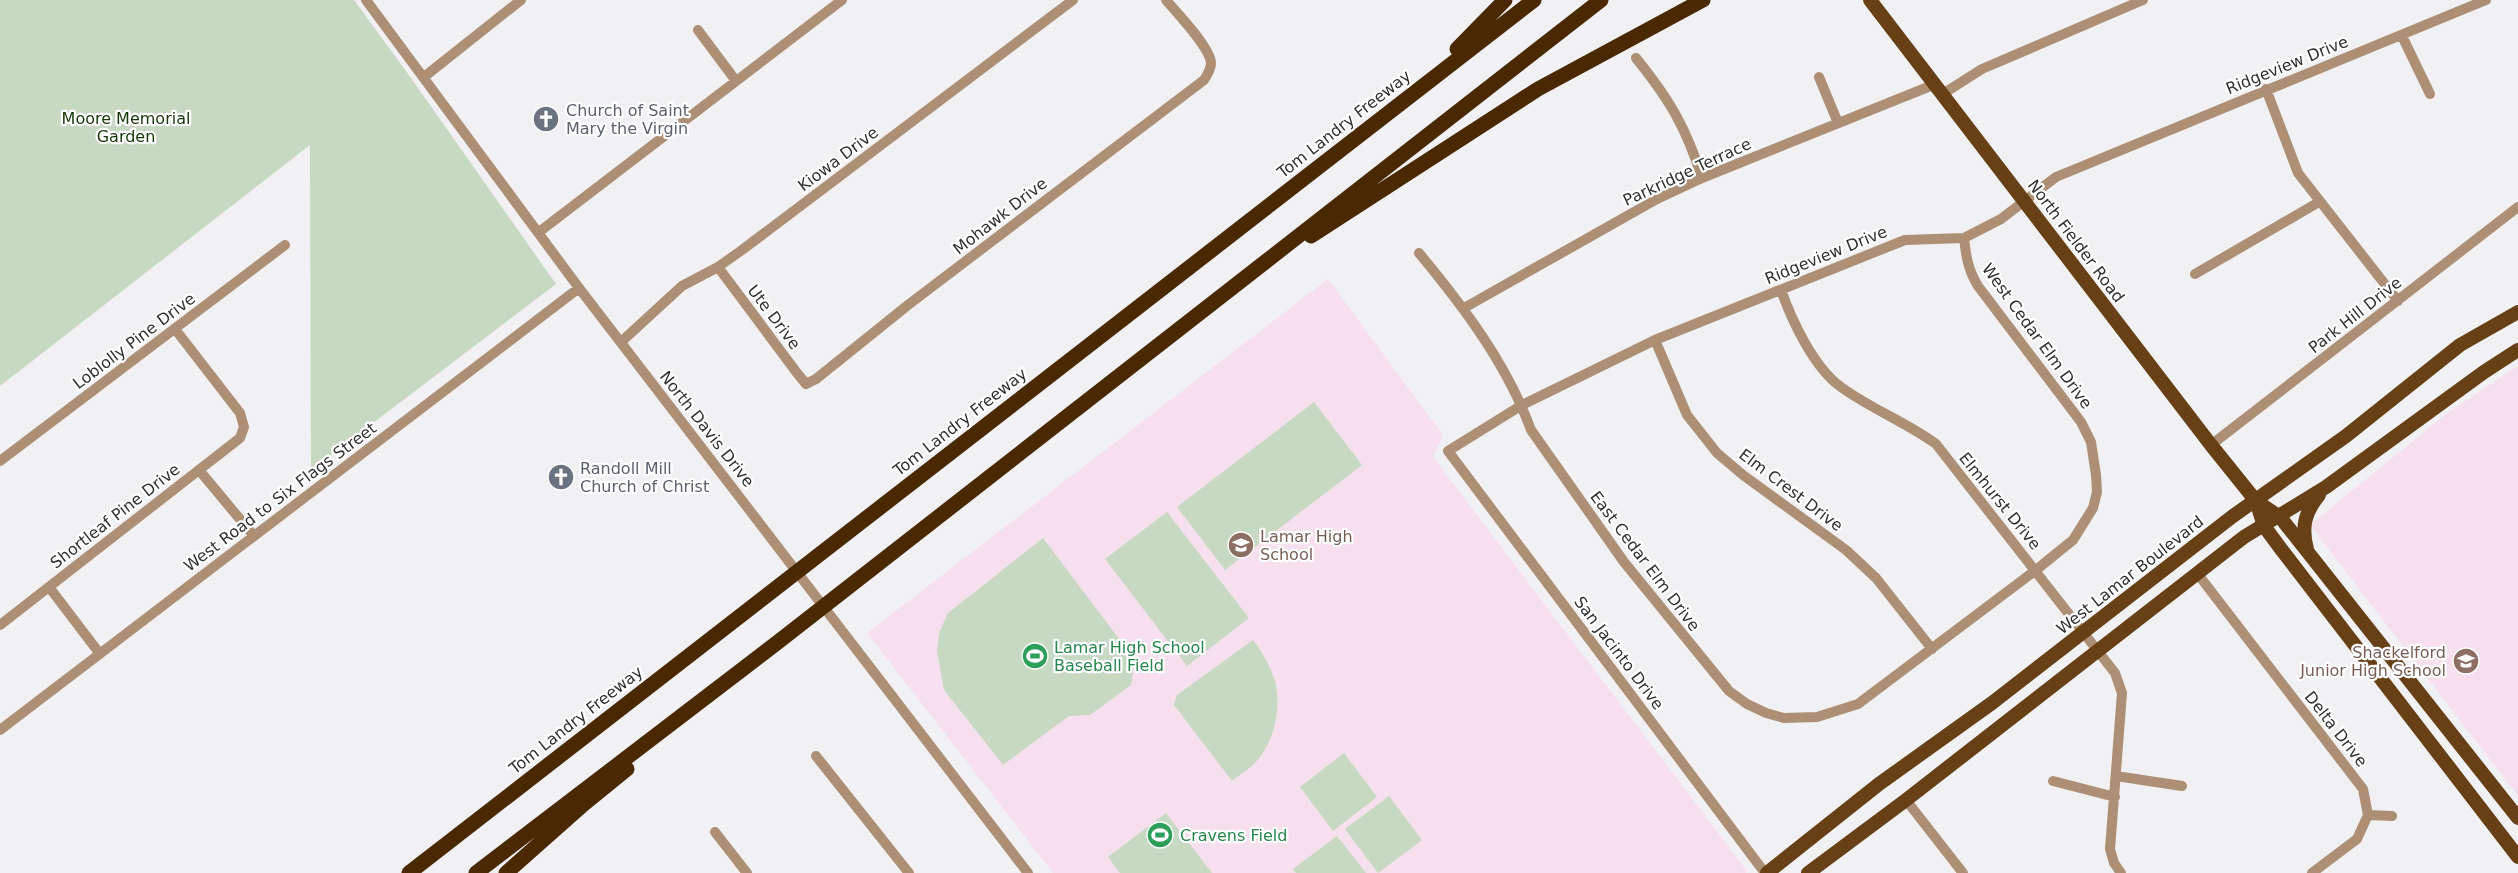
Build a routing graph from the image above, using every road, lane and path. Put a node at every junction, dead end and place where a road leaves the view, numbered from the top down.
1 (366, 0) edge
2 (521, 0) edge
3 (842, 0) edge
4 (1073, 0) edge
5 (1166, 0) edge
6 (1505, 0) edge
7 (1534, 0) edge
8 (1601, 0) edge
9 (1703, 0) edge
10 (1870, 0) edge
11 (2144, 0) edge
12 (2486, 0) edge
13 (698, 30) dead end
14 (2402, 36) junction
15 (1636, 58) dead end
16 (424, 77) junction
17 (1819, 77) dead end
18 (736, 81) junction
19 (2266, 89) junction
20 (1937, 90) junction
21 (2430, 94) dead end
22 (1838, 123) junction
23 (1330, 159) junction
24 (1702, 178) junction
25 (2025, 200) junction
26 (2319, 202) junction
27 (2518, 207) edge
28 (539, 232) junction
29 (1964, 238) junction
30 (285, 246) dead end
31 (1419, 253) dead end
32 (718, 267) junction
33 (2195, 274) dead end
34 (579, 288) junction
35 (1780, 290) junction
36 (2398, 301) junction
37 (1207, 306) junction
38 (1464, 308) junction
39 (2518, 312) edge
40 (175, 329) junction
41 (1655, 340) junction
42 (621, 342) junction
43 (2518, 350) edge
44 (806, 384) joint
45 (1522, 405) junction
46 (2211, 445) junction
47 (1448, 451) joint
48 (0, 461) edge
49 (199, 470) junction
50 (2326, 487) junction
51 (2256, 501) junction
52 (2280, 517) junction
53 (2264, 526) junction
54 (254, 536) junction
55 (2308, 551) junction
56 (2036, 570) junction
57 (2197, 573) junction
58 (49, 587) junction
59 (0, 625) edge
60 (2083, 633) junction
61 (778, 642) junction
62 (1932, 649) junction
63 (2098, 651) junction
64 (100, 654) junction
65 (0, 730) edge
66 (2460, 744) junction
67 (816, 756) dead end
68 (2441, 758) junction
69 (2116, 776) junction
70 (2053, 781) dead end
71 (2182, 786) dead end
72 (2115, 797) junction
73 (1906, 800) junction
74 (2368, 815) junction
75 (2392, 816) dead end
76 (2518, 818) edge
77 (715, 832) dead end
78 (440, 849) junction
79 (2518, 857) edge
80 (402, 873) edge
81 (409, 873) edge
82 (476, 873) edge
83 (506, 873) edge
84 (747, 873) edge
85 (909, 873) edge
86 (1028, 873) edge
87 (1766, 873) edge
88 (1808, 873) edge
89 (1963, 873) edge
90 (2121, 873) edge
91 (2312, 873) edge

1 - 16 street, North Davis Drive
2 - 16 street
3 - 18 street
4 - 32 street, Kiowa Drive
5 - 44 street, Mohawk Drive
6 - 23 highway
7 - 23 highway, Tom Landry Freeway
8 - 37 highway
9 - 37 highway
10 - 20 main road, North Fielder Road
11 - 20 street, Parkridge Terrace
12 - 14 street, Ridgeview Drive
13 - 18 street
14 - 19 street, Ridgeview Drive
14 - 21 street
15 - 24 street
16 - 28 street, North Davis Drive
17 - 22 street
18 - 28 street
19 - 25 street, Ridgeview Drive
19 - 26 street
20 - 22 street, Parkridge Terrace
20 - 25 main road, North Fielder Road
22 - 24 street, Parkridge Terrace
23 - 78 highway, Tom Landry Freeway
24 - 38 street, Parkridge Terrace
25 - 29 street, Ridgeview Drive
25 - 46 main road, North Fielder Road
26 - 33 street
26 - 36 street
27 - 36 street, Park Hill Drive
28 - 34 street, North Davis Drive
29 - 35 street, Ridgeview Drive
29 - 56 street, West Cedar Elm Drive
30 - 40 street, Loblolly Pine Drive
31 - 38 street, East Cedar Elm Drive
32 - 42 street, Kiowa Drive
32 - 44 street, Ute Drive
34 - 42 street, North Davis Drive
34 - 54 street, West Road to Six Flags Street
35 - 41 street, Ridgeview Drive
35 - 56 street, Elmhurst Drive
36 - 46 street, Park Hill Drive
37 - 61 highway
38 - 45 street, East Cedar Elm Drive
39 - 51 main road, West Lamar Boulevard
40 - 48 street, Loblolly Pine Drive
40 - 49 street, Shortleaf Pine Drive
41 - 45 street, Ridgeview Drive
41 - 62 street, Elm Crest Drive
42 - 86 street, North Davis Drive
43 - 50 main road
45 - 47 street, Ridgeview Drive
45 - 62 street, East Cedar Elm Drive
46 - 51 main road, North Fielder Road
47 - 87 street, San Jacinto Drive
49 - 54 street
49 - 58 street, Shortleaf Pine Drive
50 - 52 main road
50 - 55 main road
51 - 52 main road, North Fielder Road
51 - 53 main road, North Fielder Road
51 - 60 main road, West Lamar Boulevard
52 - 53 main road
52 - 55 main road, North Fielder Road
53 - 57 main road
53 - 68 main road, North Fielder Road
54 - 64 street, West Road to Six Flags Street
55 - 66 main road, North Fielder Road
56 - 60 street, Elmhurst Drive
56 - 62 street, West Cedar Elm Drive
57 - 63 main road
57 - 74 street, Delta Drive
58 - 59 street, Shortleaf Pine Drive
58 - 64 street
60 - 63 street, Elmhurst Drive
60 - 87 main road, West Lamar Boulevard
61 - 82 highway
61 - 83 highway
63 - 69 street, Elmhurst Drive
63 - 73 main road
64 - 65 street, West Road to Six Flags Street
66 - 68 main road
66 - 76 main road, North Fielder Road
67 - 85 street
68 - 79 main road, North Fielder Road
69 - 71 street
69 - 72 street, Elmhurst Drive
70 - 72 street
72 - 90 street, Elmhurst Drive
73 - 88 main road
73 - 89 street
74 - 75 street
74 - 91 street
77 - 84 street
78 - 80 highway
78 - 81 highway, Tom Landry Freeway

